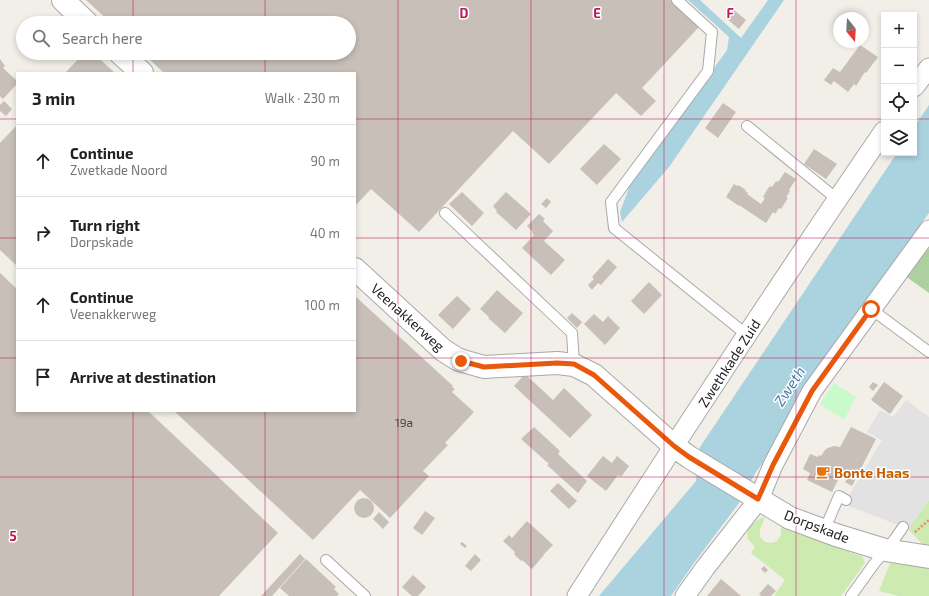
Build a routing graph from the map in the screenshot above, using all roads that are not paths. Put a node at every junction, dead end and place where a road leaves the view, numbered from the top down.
1 (63, 0) edge
2 (677, 0) edge
3 (80, 16) edge
4 (128, 60) edge
5 (929, 68) edge
6 (141, 72) edge
7 (916, 84) edge
8 (746, 126) dead end
9 (881, 135) edge
10 (837, 199) junction
11 (444, 213) dead end
12 (929, 230) edge
13 (356, 270) edge
14 (871, 309) junction
15 (748, 335) junction
16 (929, 352) edge
17 (574, 364) junction
18 (681, 452) junction
19 (754, 496) junction
20 (846, 500) dead end
21 (903, 527) dead end
22 (824, 531) junction
23 (885, 550) junction
24 (929, 557) edge
25 (326, 560) dead end
26 (365, 596) edge
27 (577, 596) edge
28 (684, 596) edge
29 (851, 596) edge

1 - 3 street
2 - 15 lane
4 - 6 street
5 - 7 street
8 - 10 lane
9 - 10 street, Zwethkade Zuid
10 - 15 street, Zwethkade Zuid
11 - 17 lane
12 - 14 street
13 - 17 street, Veenakkerweg
14 - 16 lane
14 - 19 street
15 - 18 street, Zwethkade Zuid
17 - 18 street, Veenakkerweg
18 - 19 street, Dorpskade
18 - 27 street, Zwethkade Zuid
19 - 22 street, Dorpskade
19 - 28 street
20 - 22 lane
21 - 23 lane
22 - 23 street, Dorpskade
23 - 24 street, Dorpskade
23 - 29 lane
25 - 26 lane

